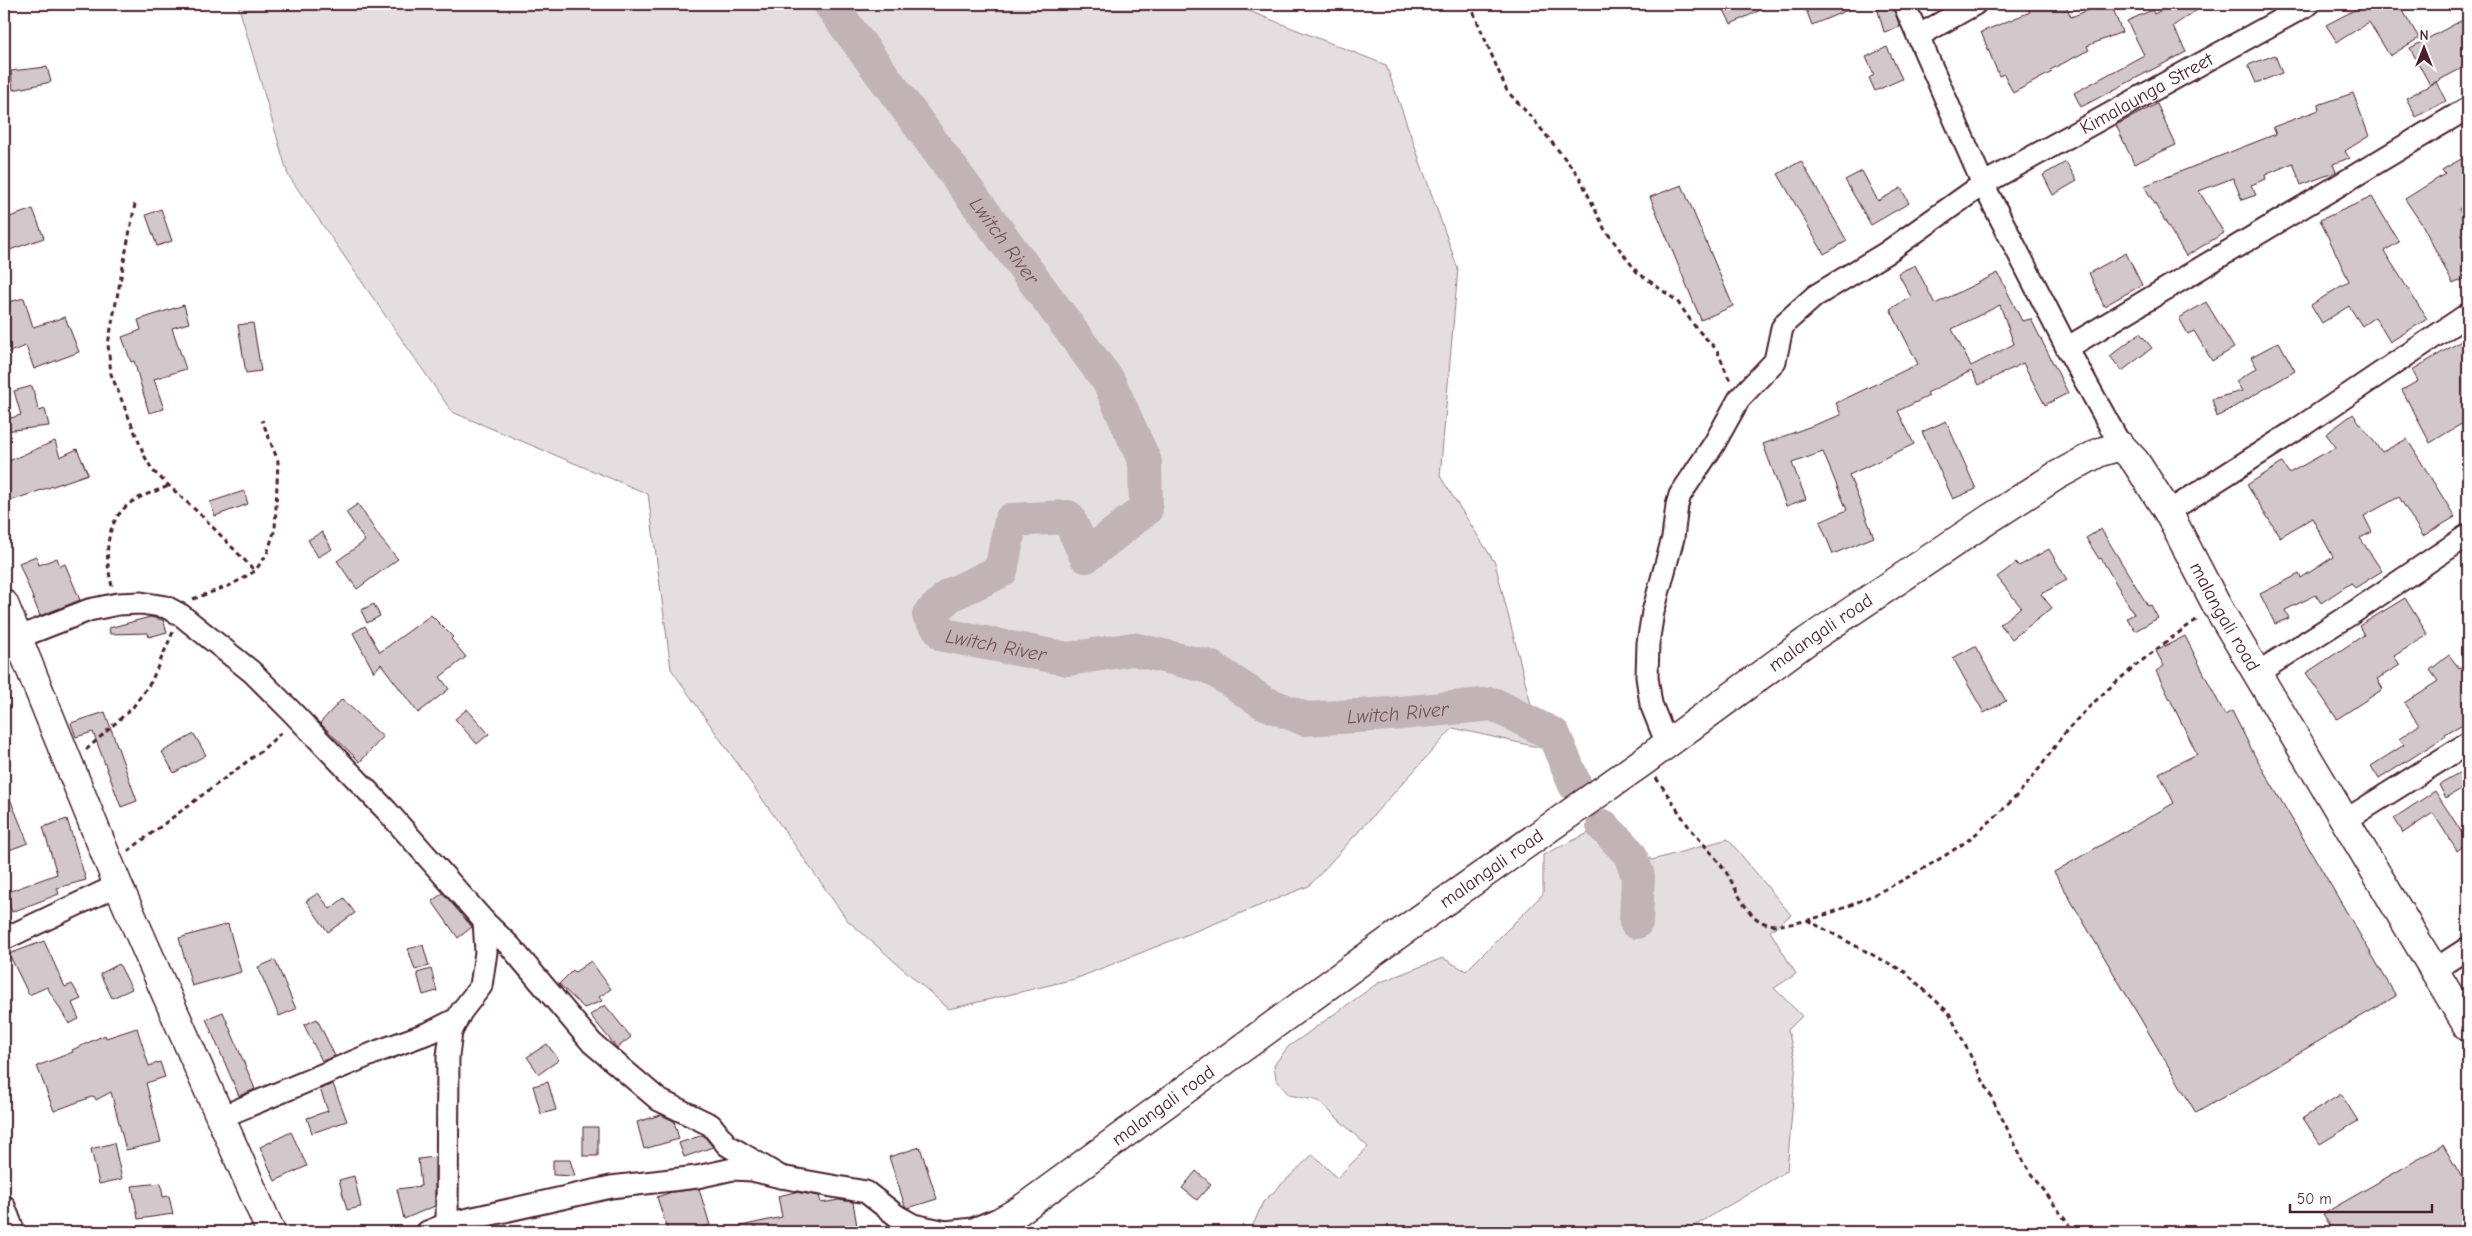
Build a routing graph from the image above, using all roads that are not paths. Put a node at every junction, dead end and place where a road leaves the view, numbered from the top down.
1 (1904, 4) edge
2 (1975, 4) edge
3 (2309, 4) edge
4 (1918, 36) junction
5 (2468, 108) edge
6 (1983, 184) junction
7 (2468, 314) edge
8 (2067, 348) junction
9 (2121, 446) junction
10 (2168, 512) junction
11 (2468, 535) edge
12 (4, 604) edge
13 (17, 638) junction
14 (2257, 673) junction
15 (2468, 742) edge
16 (1668, 744) junction
17 (2346, 820) junction
18 (114, 874) junction
19 (484, 921) junction
20 (4, 939) edge
21 (2468, 948) edge
22 (2434, 970) junction
23 (457, 1019) junction
24 (2468, 1026) edge
25 (219, 1118) junction
26 (781, 1177) junction
27 (4, 1206) edge
28 (1019, 1211) junction
29 (447, 1224) junction
30 (14, 1232) edge
31 (271, 1232) edge
32 (426, 1232) edge
33 (982, 1232) edge

1 - 4 street
2 - 4 street
3 - 6 street, Kimalaunga Street
4 - 6 street
5 - 8 street
6 - 8 street
6 - 16 street, Kimalaunga Street
7 - 10 street
8 - 9 street
9 - 10 street, malangali road
9 - 16 street, malangali road
10 - 14 street, malangali road
11 - 14 street
12 - 13 street
13 - 18 street
13 - 19 street
14 - 17 street, malangali road
15 - 17 street
16 - 28 street, malangali road
17 - 22 street, malangali road
18 - 20 street
18 - 25 street
19 - 23 street
19 - 26 street
21 - 22 street
22 - 24 street, malangali road
23 - 25 street
23 - 29 street
25 - 31 street
26 - 28 street
26 - 29 street
27 - 30 street
28 - 33 street, malangali road
29 - 32 street

